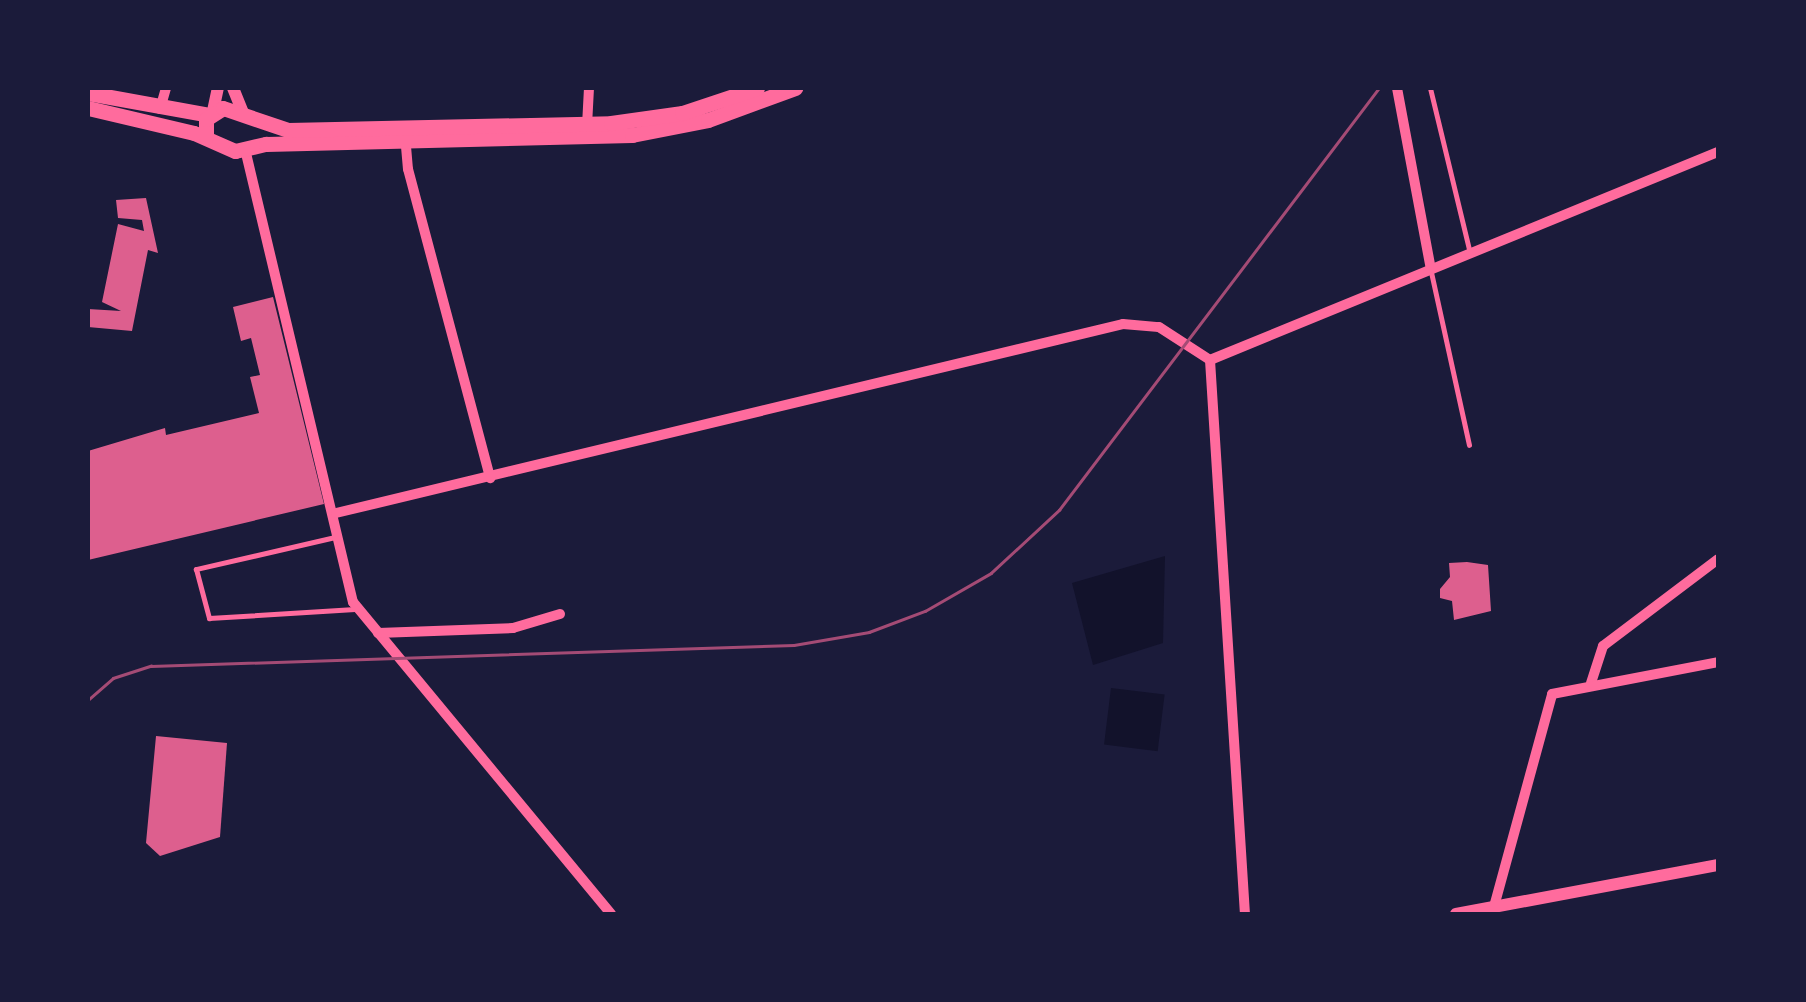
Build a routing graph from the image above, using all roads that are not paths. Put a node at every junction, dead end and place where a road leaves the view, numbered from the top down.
1 (166, 88) edge
2 (218, 88) edge
3 (233, 88) edge
4 (588, 88) edge
5 (757, 88) edge
6 (795, 88) edge
7 (1397, 88) edge
8 (1430, 88) edge
9 (88, 93) edge
10 (88, 108) edge
11 (160, 109) junction
12 (211, 113) junction
13 (248, 117) junction
14 (587, 130) junction
15 (405, 135) junction
16 (206, 137) junction
17 (247, 147) junction
18 (1718, 152) edge
19 (1470, 253) junction
20 (1431, 269) junction
21 (1210, 360) junction
22 (1469, 445) dead end
23 (490, 478) junction
24 (336, 513) junction
25 (338, 536) junction
26 (1718, 559) edge
27 (358, 609) junction
28 (560, 614) dead end
29 (378, 633) junction
30 (1718, 662) edge
31 (1591, 683) junction
32 (1718, 865) edge
33 (1493, 911) edge
34 (611, 914) edge
35 (1244, 914) edge
36 (1456, 914) edge

1 - 11 street
2 - 12 street
3 - 13 street
4 - 14 street
5 - 14 main road
6 - 14 main road
7 - 20 street
8 - 19 lane
9 - 11 main road
10 - 16 main road
11 - 12 main road
12 - 13 main road
12 - 16 main road
13 - 15 main road
13 - 17 main road
14 - 15 main road
15 - 17 main road
15 - 23 street
16 - 17 main road
17 - 24 street
18 - 19 street
19 - 20 street
20 - 21 street
20 - 22 lane
21 - 23 street
21 - 35 street
23 - 24 street
24 - 25 street
25 - 27 street
25 - 27 lane
26 - 31 street
27 - 29 street
28 - 29 street
29 - 34 street
30 - 31 street
31 - 33 street
32 - 33 street
33 - 36 street

